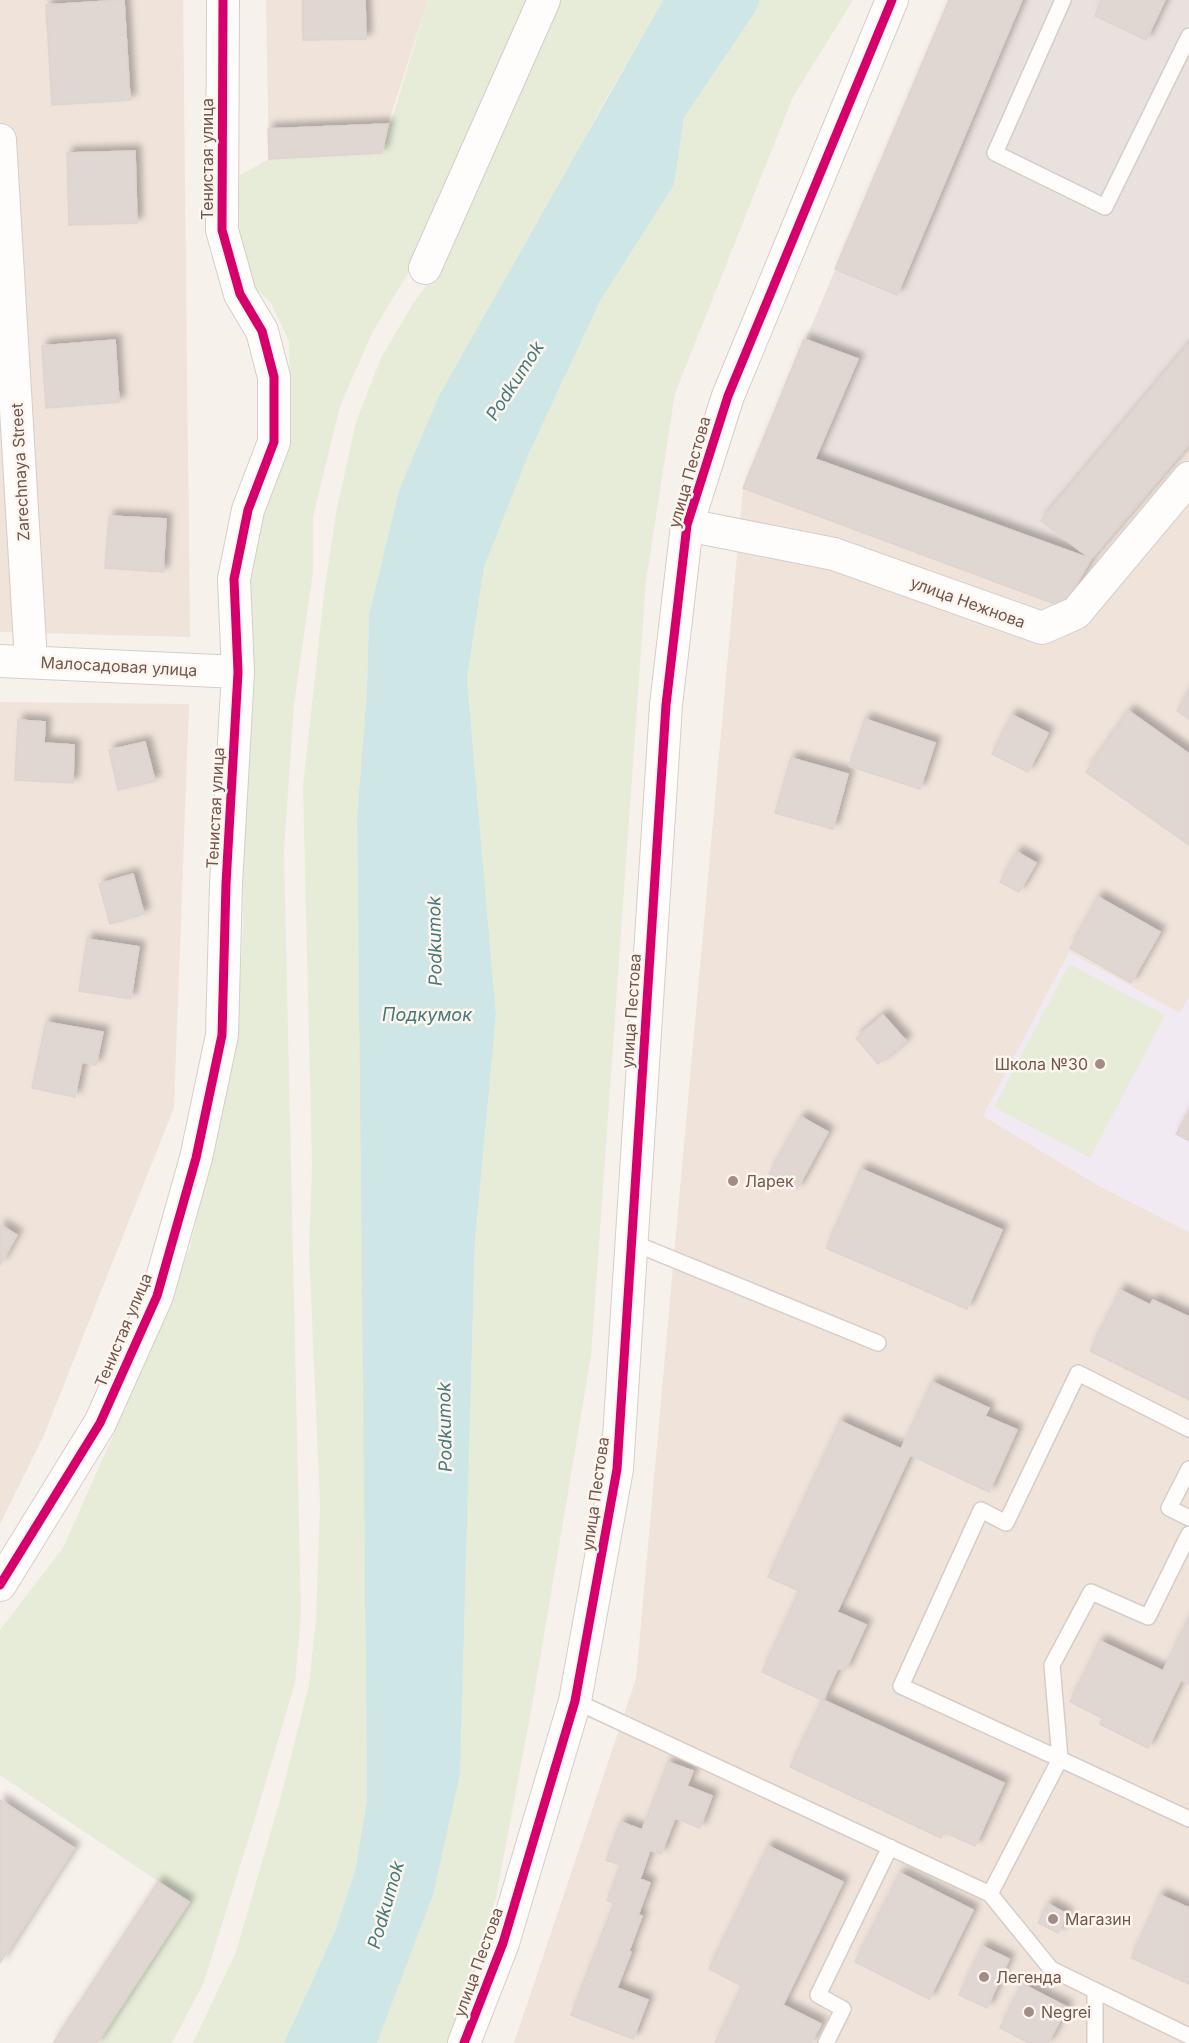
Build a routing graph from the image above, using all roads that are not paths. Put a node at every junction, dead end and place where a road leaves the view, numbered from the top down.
1 (223, 0) edge
2 (544, 0) edge
3 (892, 0) edge
4 (1063, 0) edge
5 (1189, 36) edge
6 (0, 140) edge
7 (425, 267) dead end
8 (1189, 478) edge
9 (687, 525) junction
10 (31, 661) junction
11 (0, 662) edge
12 (238, 672) junction
13 (631, 1242) junction
14 (878, 1343) dead end
15 (1189, 1429) edge
16 (1189, 1469) edge
17 (1189, 1518) edge
18 (1189, 1534) edge
19 (0, 1585) edge
20 (575, 1701) junction
21 (1060, 1759) junction
22 (1189, 1819) edge
23 (890, 1847) junction
24 (990, 1894) junction
25 (1095, 1991) junction
26 (1189, 2036) edge
27 (464, 2043) edge
28 (826, 2043) edge
29 (1095, 2043) edge

1 - 12 street, Тенистая улица
2 - 7 street
3 - 9 street, улица Пестова
4 - 5 lane
6 - 10 street, Zarechnaya Street
8 - 9 street, улица Нежнова
9 - 13 street, улица Пестова
10 - 11 street, Малосадовая улица
10 - 12 street, Малосадовая улица
12 - 19 street, Тенистая улица
13 - 14 lane
13 - 20 street, улица Пестова
15 - 21 lane
16 - 17 lane
18 - 21 lane
20 - 23 lane
20 - 27 street, улица Пестова
21 - 22 lane
21 - 24 lane
23 - 24 lane
23 - 28 lane
24 - 25 lane
25 - 26 lane
25 - 29 lane

